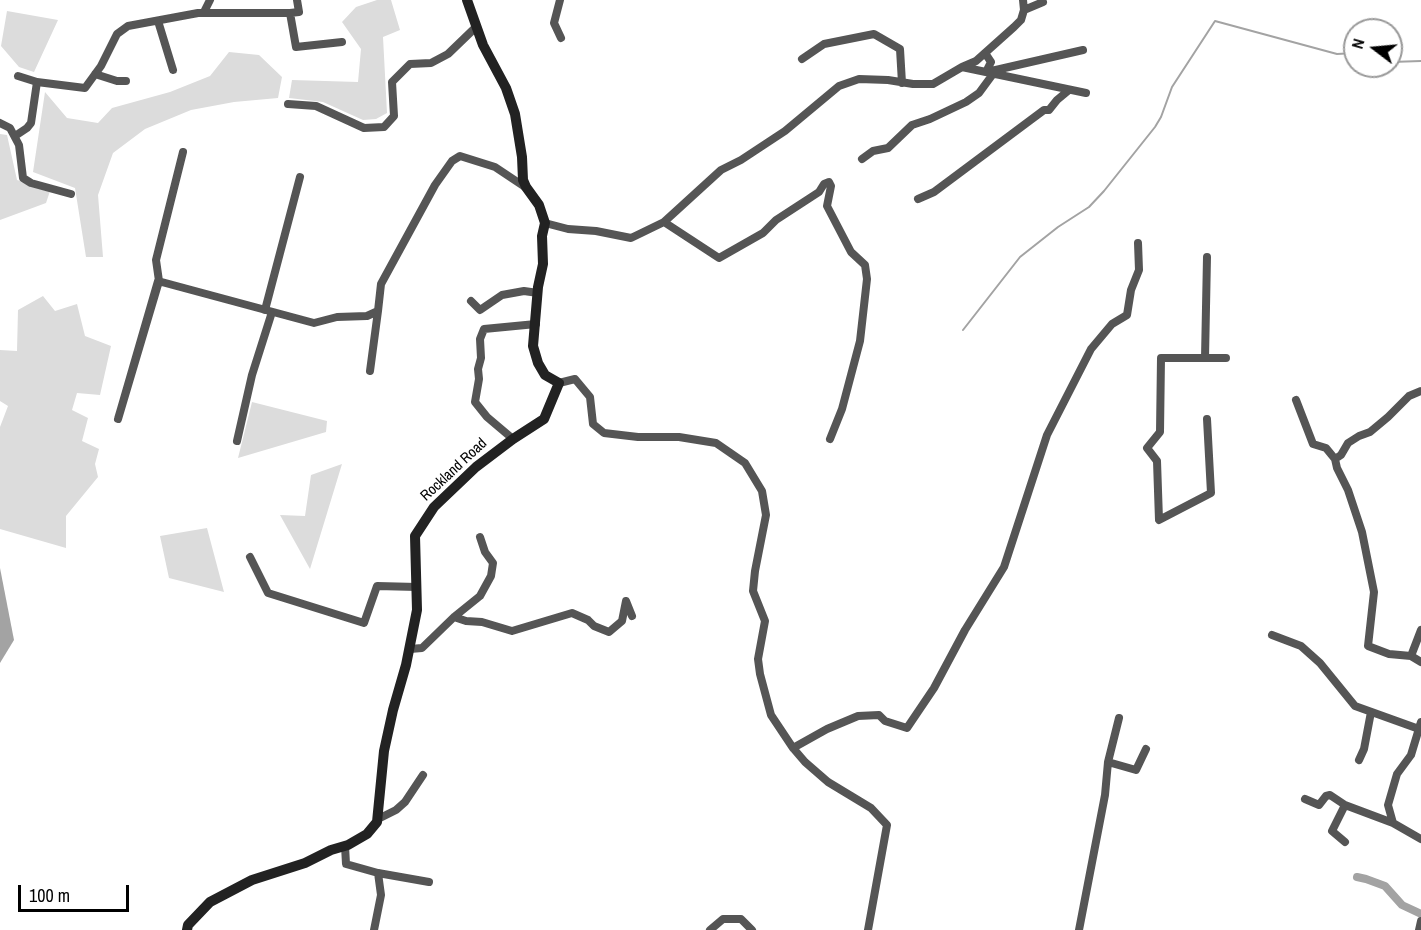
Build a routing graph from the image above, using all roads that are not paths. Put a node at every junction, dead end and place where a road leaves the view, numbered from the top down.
1 (210, 0) edge
2 (297, 0) edge
3 (466, 0) edge
4 (560, 0) edge
5 (1023, 0) edge
6 (1043, 2) dead end
7 (1024, 10) junction
8 (204, 12) junction
9 (290, 13) junction
10 (158, 21) junction
11 (476, 27) junction
12 (561, 38) dead end
13 (342, 42) dead end
14 (1083, 50) dead end
15 (985, 53) junction
16 (802, 59) dead end
17 (962, 67) junction
18 (173, 70) dead end
19 (990, 73) junction
20 (95, 74) junction
21 (18, 76) dead end
22 (37, 81) junction
23 (126, 81) dead end
24 (902, 83) junction
25 (1069, 90) junction
26 (1086, 93) dead end
27 (288, 104) dead end
28 (0, 123) edge
29 (15, 136) junction
30 (183, 152) dead end
31 (862, 159) dead end
32 (300, 177) dead end
33 (526, 187) junction
34 (71, 194) dead end
35 (918, 199) dead end
36 (664, 222) junction
37 (545, 223) junction
38 (1138, 243) dead end
39 (1207, 257) dead end
40 (158, 281) junction
41 (538, 293) junction
42 (471, 301) dead end
43 (378, 310) junction
44 (269, 311) junction
45 (536, 324) junction
46 (1205, 358) junction
47 (1226, 358) dead end
48 (370, 371) dead end
49 (559, 382) junction
50 (1421, 391) edge
51 (1296, 400) dead end
52 (1207, 419) dead end
53 (513, 439) junction
54 (830, 439) dead end
55 (237, 441) dead end
56 (1335, 459) junction
57 (480, 537) dead end
58 (250, 557) dead end
59 (417, 587) junction
60 (632, 616) dead end
61 (454, 617) junction
62 (1421, 630) edge
63 (1272, 635) dead end
64 (410, 649) junction
65 (1411, 656) junction
66 (1421, 662) edge
67 (1371, 711) junction
68 (1119, 718) dead end
69 (1420, 725) edge
70 (793, 748) junction
71 (1146, 749) dead end
72 (1359, 760) dead end
73 (1108, 762) junction
74 (423, 775) dead end
75 (1305, 799) dead end
76 (1345, 805) junction
77 (378, 819) junction
78 (1393, 823) junction
79 (1421, 839) edge
80 (1345, 842) dead end
81 (345, 846) junction
82 (378, 873) junction
83 (429, 882) dead end
84 (1421, 921) edge
85 (187, 930) edge
86 (374, 930) edge
87 (710, 930) edge
88 (752, 930) edge
89 (868, 930) edge
90 (1079, 930) edge
91 (1419, 930) edge

1 - 8 street
2 - 9 street
3 - 11 street
4 - 12 street
5 - 7 street
6 - 7 street
7 - 15 street
8 - 9 street
8 - 10 street
9 - 13 street
10 - 18 street
10 - 20 street
11 - 27 street
11 - 33 street
14 - 19 street
15 - 17 street
15 - 19 street
16 - 24 street
17 - 19 street
17 - 24 street
19 - 25 street
19 - 31 street
20 - 22 street
20 - 23 street
21 - 22 street
22 - 29 street
24 - 36 street
25 - 26 street
25 - 35 street
28 - 29 street
29 - 34 street
30 - 40 street
32 - 44 street
33 - 37 street
33 - 43 street
36 - 37 street
36 - 54 street
37 - 41 street
38 - 70 street
39 - 46 street
40 - 40 street
40 - 44 street
41 - 42 street
41 - 45 street
43 - 44 street
43 - 48 street
44 - 55 street
45 - 49 street
45 - 53 street
46 - 47 street
46 - 52 street
49 - 53 street, Rockland Road
49 - 70 street
50 - 56 street
51 - 56 street
53 - 59 street, Rockland Road
56 - 65 street
57 - 61 street
58 - 59 street
59 - 64 street, Rockland Road
60 - 61 street
61 - 64 street
62 - 65 street
63 - 67 street
64 - 77 street, Rockland Road
65 - 66 street
67 - 69 street
67 - 72 street
68 - 73 street
69 - 78 street
70 - 89 street
71 - 73 street
73 - 90 street
74 - 77 street
75 - 76 street
76 - 78 street
76 - 80 street
77 - 81 street
78 - 79 street
81 - 82 street
81 - 85 street
82 - 83 street
82 - 86 street
84 - 91 street
87 - 88 street

